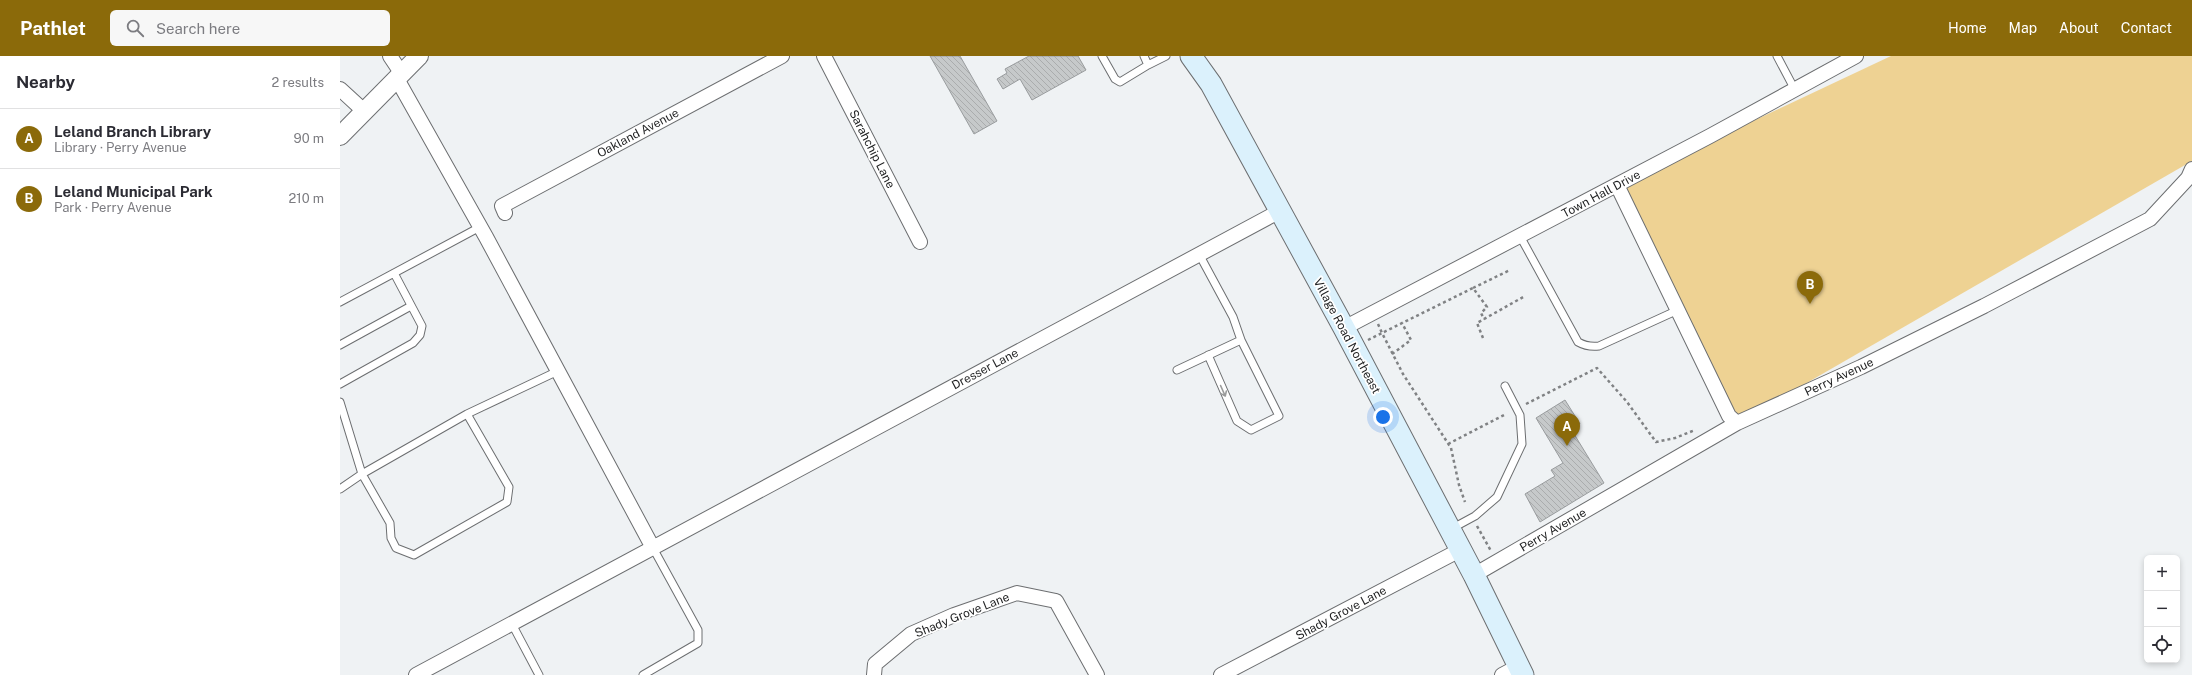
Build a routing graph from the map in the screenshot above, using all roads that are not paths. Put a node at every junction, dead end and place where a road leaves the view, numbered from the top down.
1 (390, 56) edge
2 (419, 56) edge
3 (782, 56) edge
4 (824, 56) edge
5 (1102, 56) edge
6 (1144, 56) edge
7 (1166, 56) edge
8 (1191, 56) edge
9 (1200, 56) edge
10 (1777, 56) edge
11 (1856, 56) edge
12 (1148, 65) junction
13 (400, 76) junction
14 (1211, 84) junction
15 (340, 90) edge
16 (1795, 90) junction
17 (364, 111) junction
18 (340, 136) edge
19 (2192, 169) edge
20 (1617, 185) junction
21 (1280, 212) junction
22 (505, 213) dead end
23 (480, 226) junction
24 (1520, 236) junction
25 (920, 242) dead end
26 (1199, 254) junction
27 (394, 273) junction
28 (340, 302) edge
29 (411, 306) junction
30 (1678, 310) junction
31 (1344, 328) junction
32 (1241, 340) junction
33 (340, 344) edge
34 (1208, 355) junction
35 (1177, 370) dead end
36 (558, 371) junction
37 (340, 384) edge
38 (1505, 386) dead end
39 (340, 402) edge
40 (467, 414) junction
41 (1737, 423) junction
42 (362, 474) junction
43 (340, 489) edge
44 (1449, 530) junction
45 (653, 548) junction
46 (1460, 550) junction
47 (1474, 575) junction
48 (512, 624) junction
49 (1515, 672) edge
50 (416, 675) edge
51 (538, 675) edge
52 (643, 675) edge
53 (874, 675) edge
54 (1098, 675) edge
55 (1221, 675) edge

1 - 13 street
2 - 13 street
3 - 22 street, Oakland Avenue
4 - 25 street, Sarahchip Lane
5 - 12 lane
6 - 12 lane
7 - 12 lane
8 - 14 main road, Village Road Northeast
9 - 14 main road, Village Road Northeast
10 - 16 lane
11 - 16 street, Town Hall Drive
13 - 17 street
13 - 23 street
14 - 21 main road, Village Road Northeast
15 - 17 street
16 - 20 street, Town Hall Drive
17 - 18 street
19 - 41 street, Perry Avenue
20 - 24 street, Town Hall Drive
20 - 30 street
21 - 26 street, Dresser Lane
21 - 31 main road, Village Road Northeast
23 - 27 lane
23 - 36 street
24 - 30 lane
24 - 31 street, Town Hall Drive
26 - 32 lane
26 - 45 street, Dresser Lane
27 - 28 lane
27 - 29 lane
29 - 33 lane
29 - 37 lane
30 - 41 street
31 - 44 main road, Village Road Northeast
32 - 34 lane
34 -> 32 lane
34 - 35 lane
36 - 40 lane
36 - 45 street
38 - 44 lane
39 - 42 lane
40 - 42 lane
40 - 42 lane
41 - 47 street, Perry Avenue
42 - 43 lane
44 - 46 main road, Village Road Northeast
45 - 48 street, Dresser Lane
45 - 52 lane
46 - 47 main road, Village Road Northeast
46 - 55 street, Shady Grove Lane
47 - 49 main road, Village Road Northeast
48 - 50 street, Dresser Lane
48 - 51 lane
53 - 54 street, Shady Grove Lane

